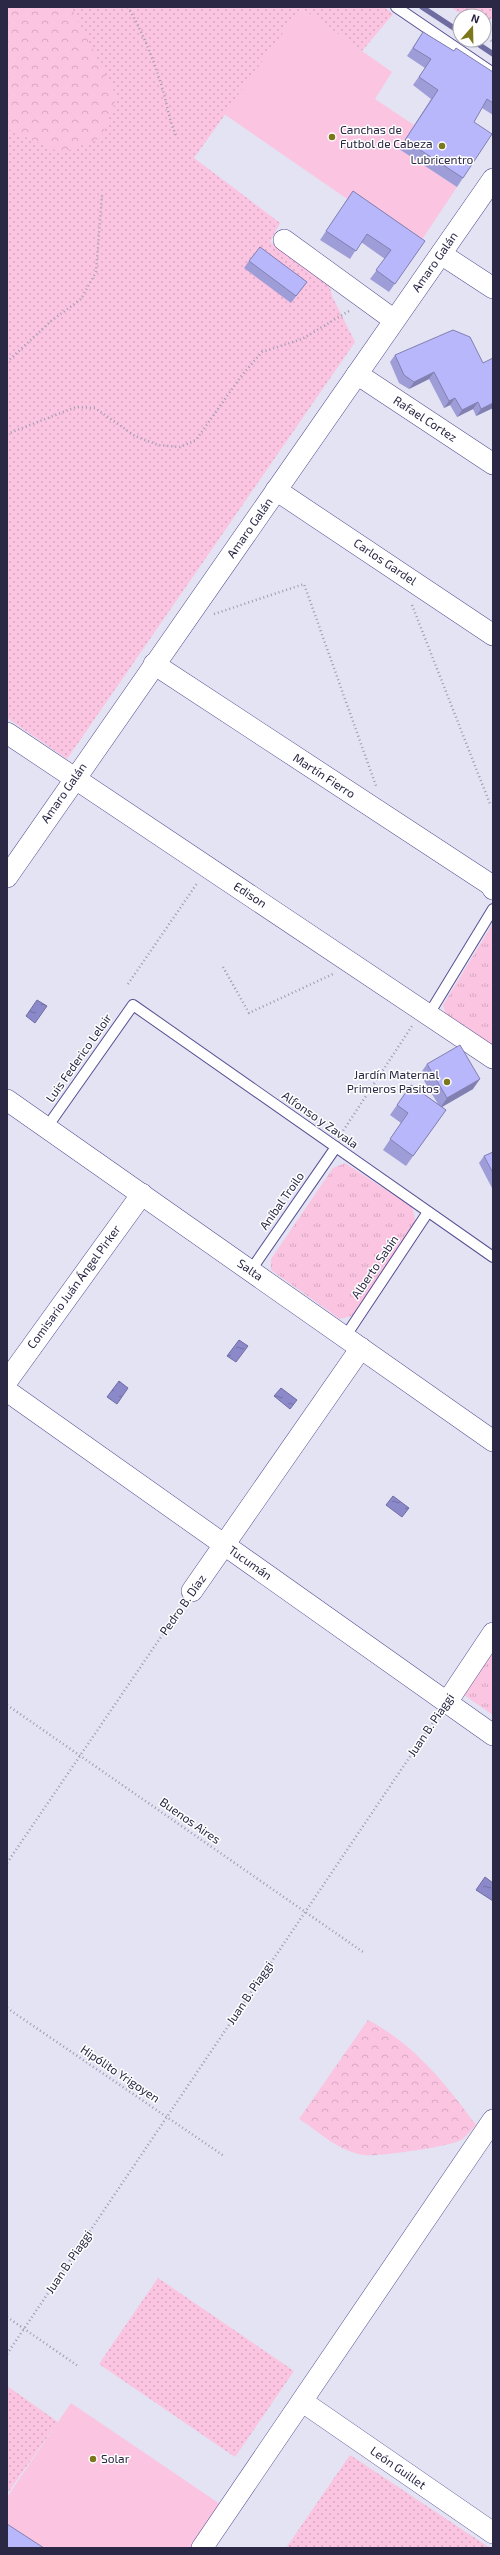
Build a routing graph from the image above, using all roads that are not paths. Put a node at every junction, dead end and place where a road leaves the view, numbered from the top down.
1 (396, 7) edge
2 (493, 73) edge
3 (493, 179) edge
4 (284, 240) dead end
5 (441, 254) junction
6 (493, 288) edge
7 (394, 320) junction
8 (356, 374) junction
9 (493, 464) edge
10 (276, 490) junction
11 (493, 635) edge
12 (154, 664) junction
13 (7, 733) edge
14 (74, 779) junction
15 (7, 876) edge
16 (493, 889) edge
17 (493, 909) edge
18 (132, 1005) joint
19 (421, 1019) junction
20 (493, 1058) edge
21 (7, 1100) edge
22 (47, 1127) junction
23 (336, 1147) junction
24 (142, 1194) junction
25 (428, 1212) junction
26 (493, 1257) edge
27 (250, 1270) junction
28 (353, 1343) junction
29 (7, 1380) edge
30 (7, 1391) edge
31 (493, 1441) edge
32 (224, 1545) junction
33 (192, 1590) road end
34 (493, 1633) edge
35 (447, 1702) junction
36 (493, 1735) edge
37 (493, 2120) edge
38 (303, 2402) junction
39 (493, 2533) edge
40 (202, 2548) edge

1 - 2 lane
3 - 5 street, Amaro Galán
4 - 7 street
5 - 6 street
5 - 7 street, Amaro Galán
7 - 8 street, Amaro Galán
8 - 9 street, Rafael Cortez
8 - 10 street, Amaro Galán
10 - 11 street, Carlos Gardel
10 - 12 street, Amaro Galán
12 - 14 street, Amaro Galán
12 - 16 street, Martín Fierro
13 - 14 street, Edison
14 - 15 street, Amaro Galán
14 - 19 street, Edison
17 - 19 lane
18 - 22 lane, Luis Federico Leloir
18 - 23 lane, Alfonso y Zavala
19 - 20 street, Edison
21 - 22 street, Salta
22 - 24 street, Salta
23 - 25 lane, Alfonso y Zavala
23 - 27 lane, Aníbal Troilo
24 - 27 street, Salta
24 - 29 street, Comisario Juán Ángel Pirker
25 - 26 lane, Alfonso y Zavala
25 - 28 lane, Alberto Sabín
27 - 28 street, Salta
28 - 31 street, Salta
28 - 32 street, Pedro B. Díaz
30 - 32 street, Tucumán
32 - 33 street, Pedro B. Díaz
32 - 35 street, Tucumán
34 - 35 street, Juan B. Piaggi
35 - 36 street, Tucumán
37 - 38 street
38 - 39 street, León Guillet
38 - 40 street

